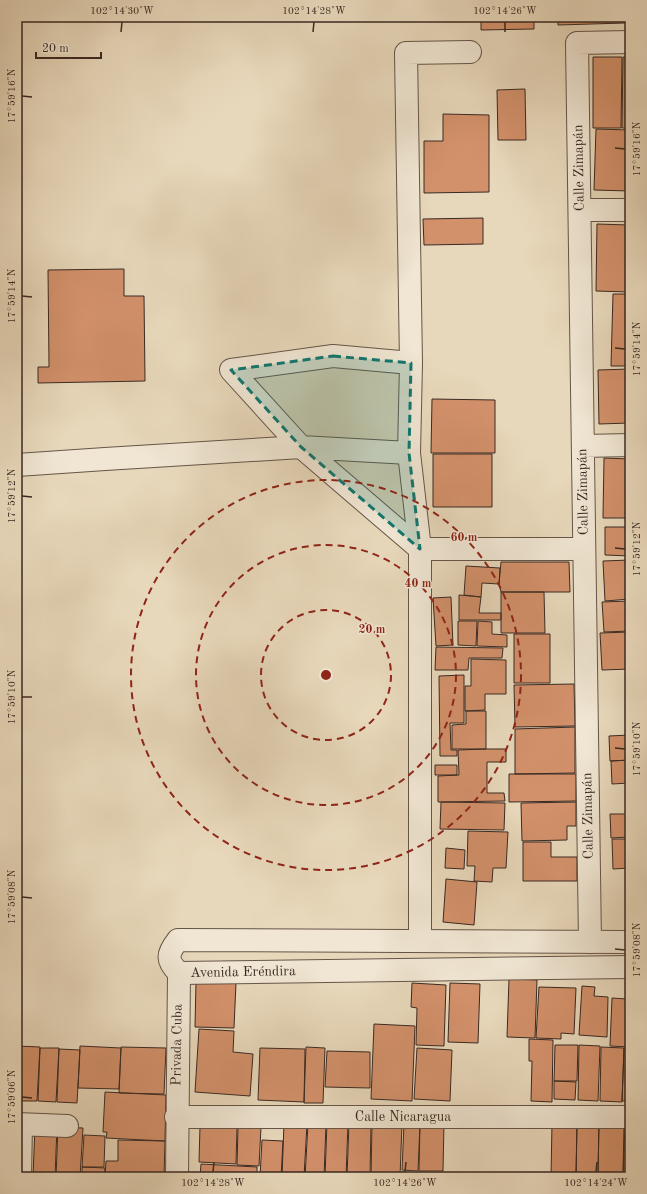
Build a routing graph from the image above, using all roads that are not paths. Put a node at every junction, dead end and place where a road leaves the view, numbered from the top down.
1 (630, 42) edge
2 (470, 52) dead end
3 (580, 210) junction
4 (630, 210) edge
5 (411, 363) junction
6 (630, 445) edge
7 (583, 446) junction
8 (301, 447) junction
9 (409, 453) junction
10 (17, 466) edge
11 (420, 549) junction
12 (584, 549) junction
13 (420, 941) junction
14 (590, 942) junction
15 (630, 942) edge
16 (630, 967) edge
17 (178, 973) junction
18 (176, 1117) junction
19 (630, 1117) edge
20 (19, 1124) edge
21 (66, 1126) dead end
22 (20, 1177) edge
23 (176, 1177) edge

1 - 3 street, Calle Zimapán
2 - 5 street
3 - 4 street
3 - 7 street, Calle Zimapán
5 - 8 street
5 - 9 street
6 - 7 street
7 - 12 street, Calle Zimapán
8 - 9 street
8 - 10 street
8 - 11 street
9 - 11 street
11 - 12 street
11 - 13 street
12 - 14 street, Calle Zimapán
13 - 14 street, Avenida Eréndira
13 - 17 street, Avenida Eréndira
14 - 15 street, Avenida Eréndira
16 - 17 street, Avenida Eréndira
17 - 18 street, Privada Cuba
18 - 19 street, Calle Nicaragua
18 - 23 street, Privada Cuba
20 - 21 street
20 - 22 street

